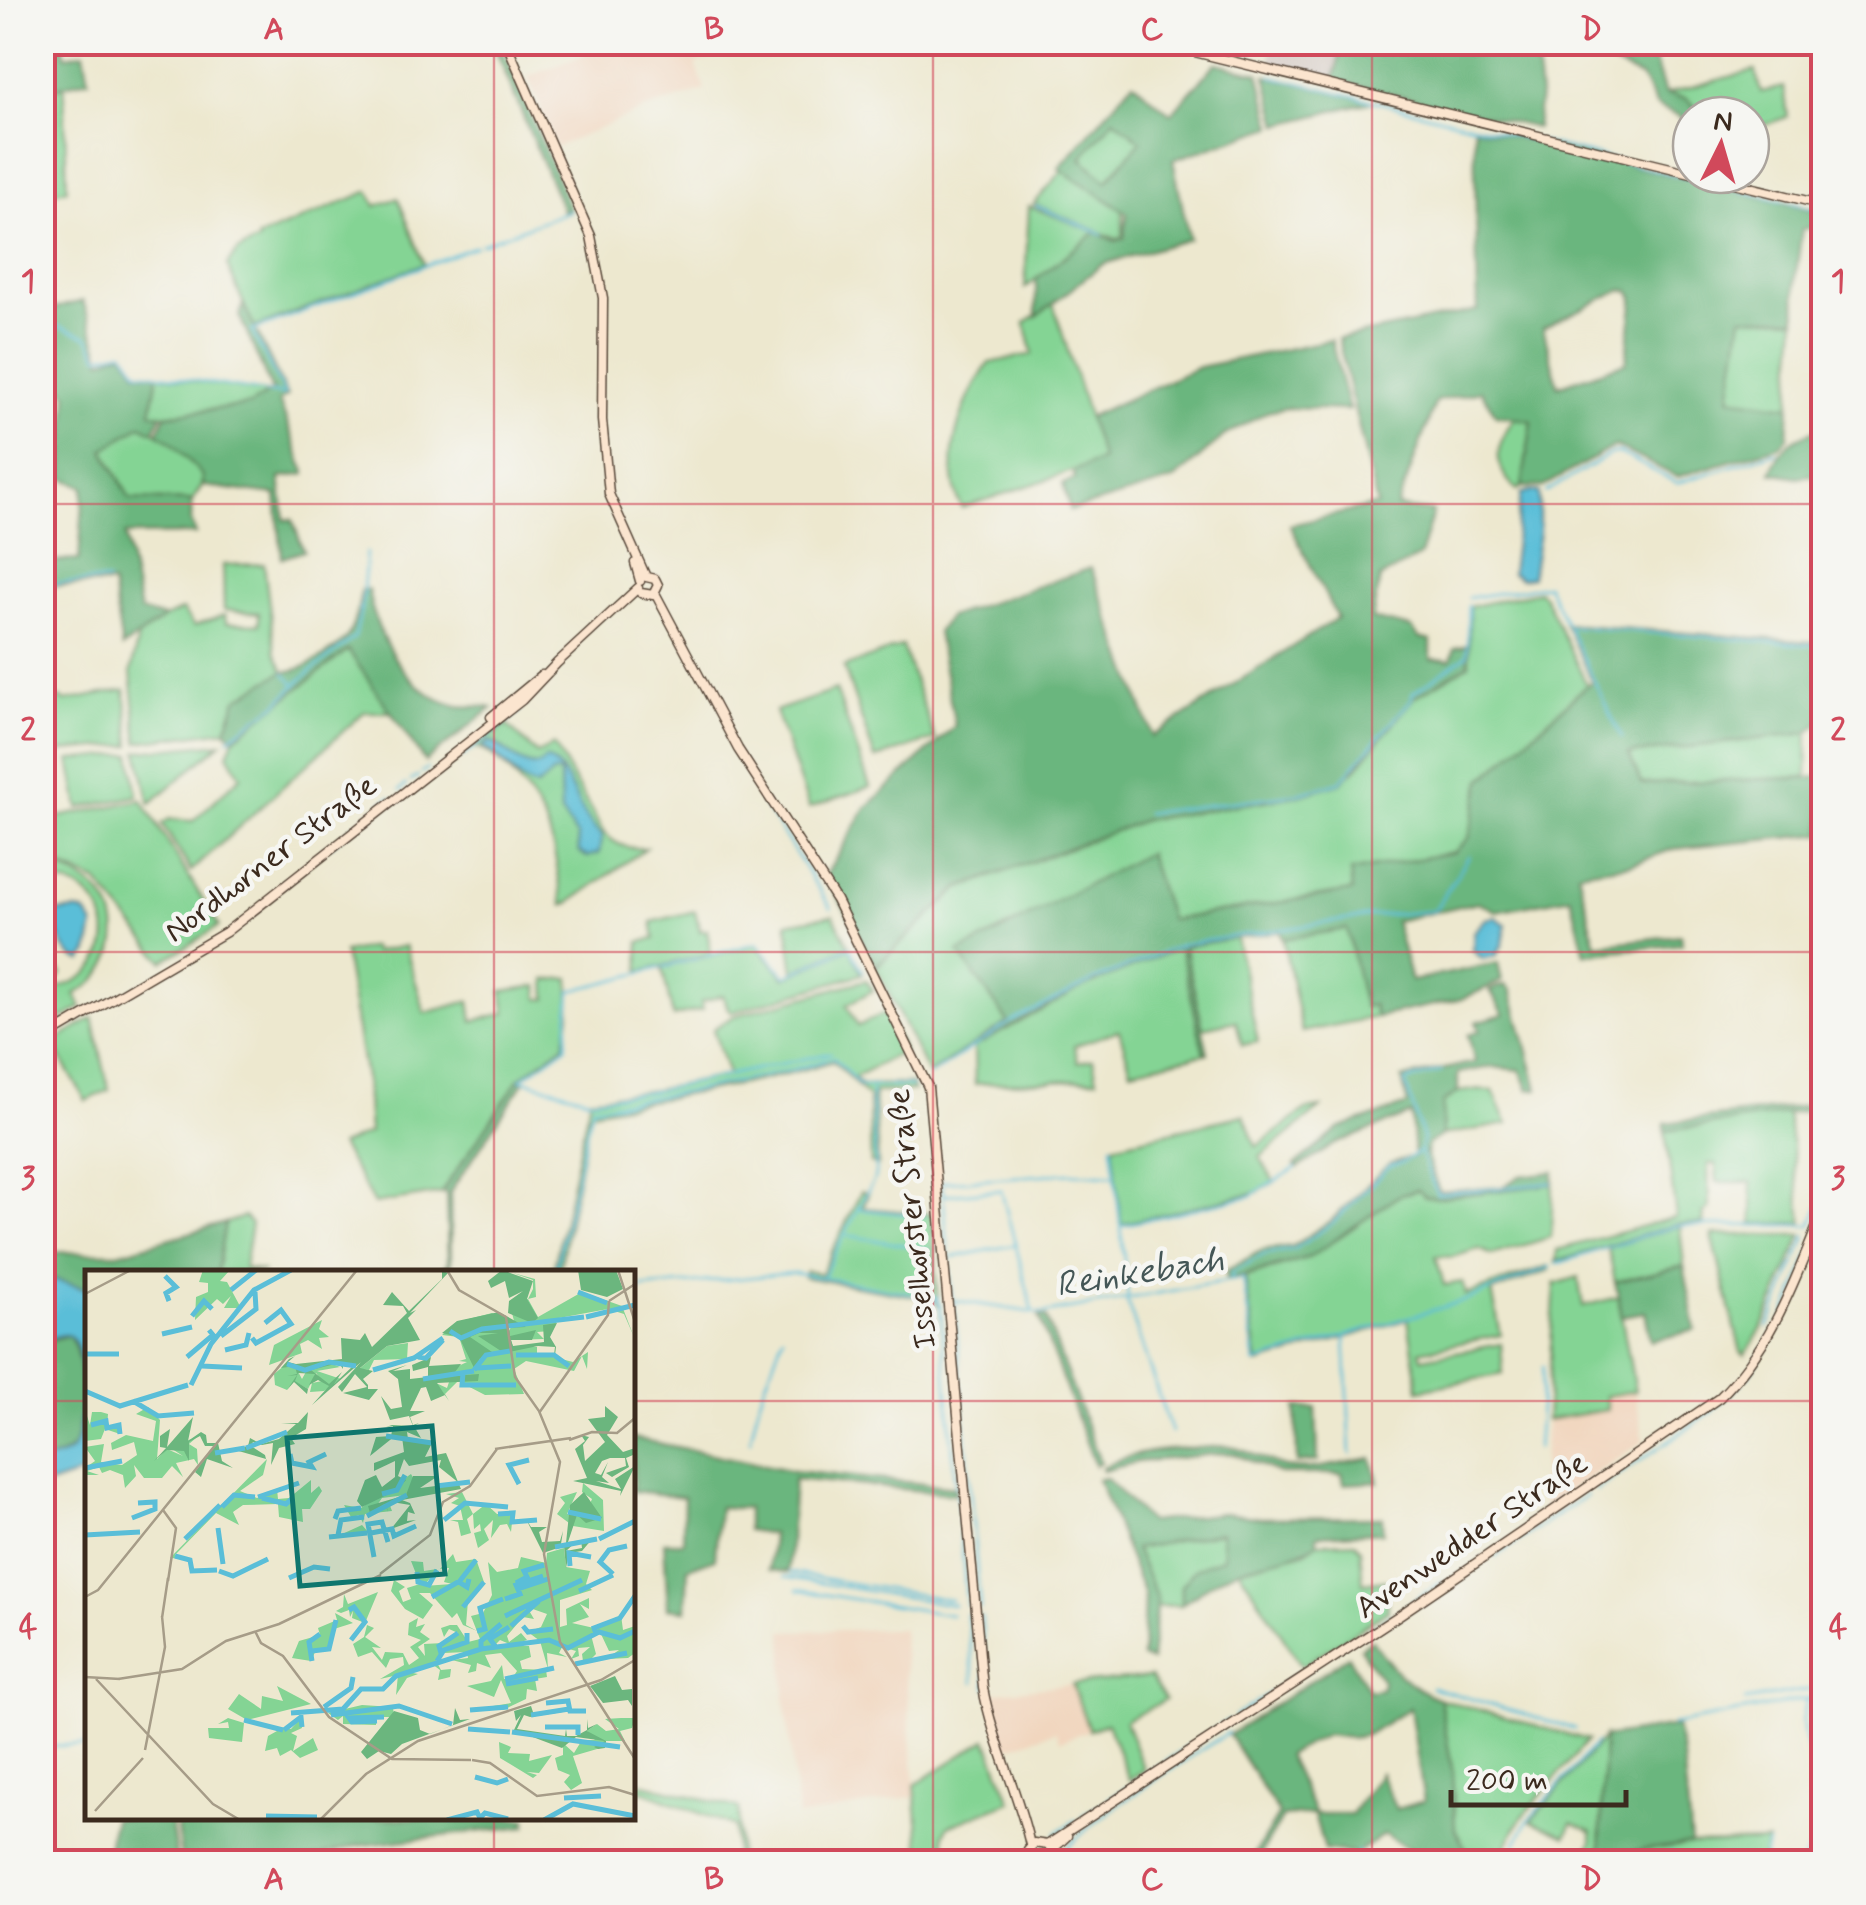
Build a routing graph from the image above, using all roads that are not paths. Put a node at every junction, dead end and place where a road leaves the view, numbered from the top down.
1 (507, 42) edge
2 (1174, 47) dead end
3 (1671, 168) edge
4 (1771, 192) edge
5 (1824, 205) edge
6 (645, 588) junction
7 (42, 1040) edge
8 (1824, 1210) edge
9 (1042, 1846) junction
10 (1025, 1861) edge
11 (1048, 1862) edge

1 - 6 street, Isselhorster Straße
2 - 3 street
4 - 5 street
6 - 7 street, Nordhorner Straße
6 - 9 street, Isselhorster Straße
8 - 9 street, Avenwedder Straße
9 - 10 street
9 - 11 street

